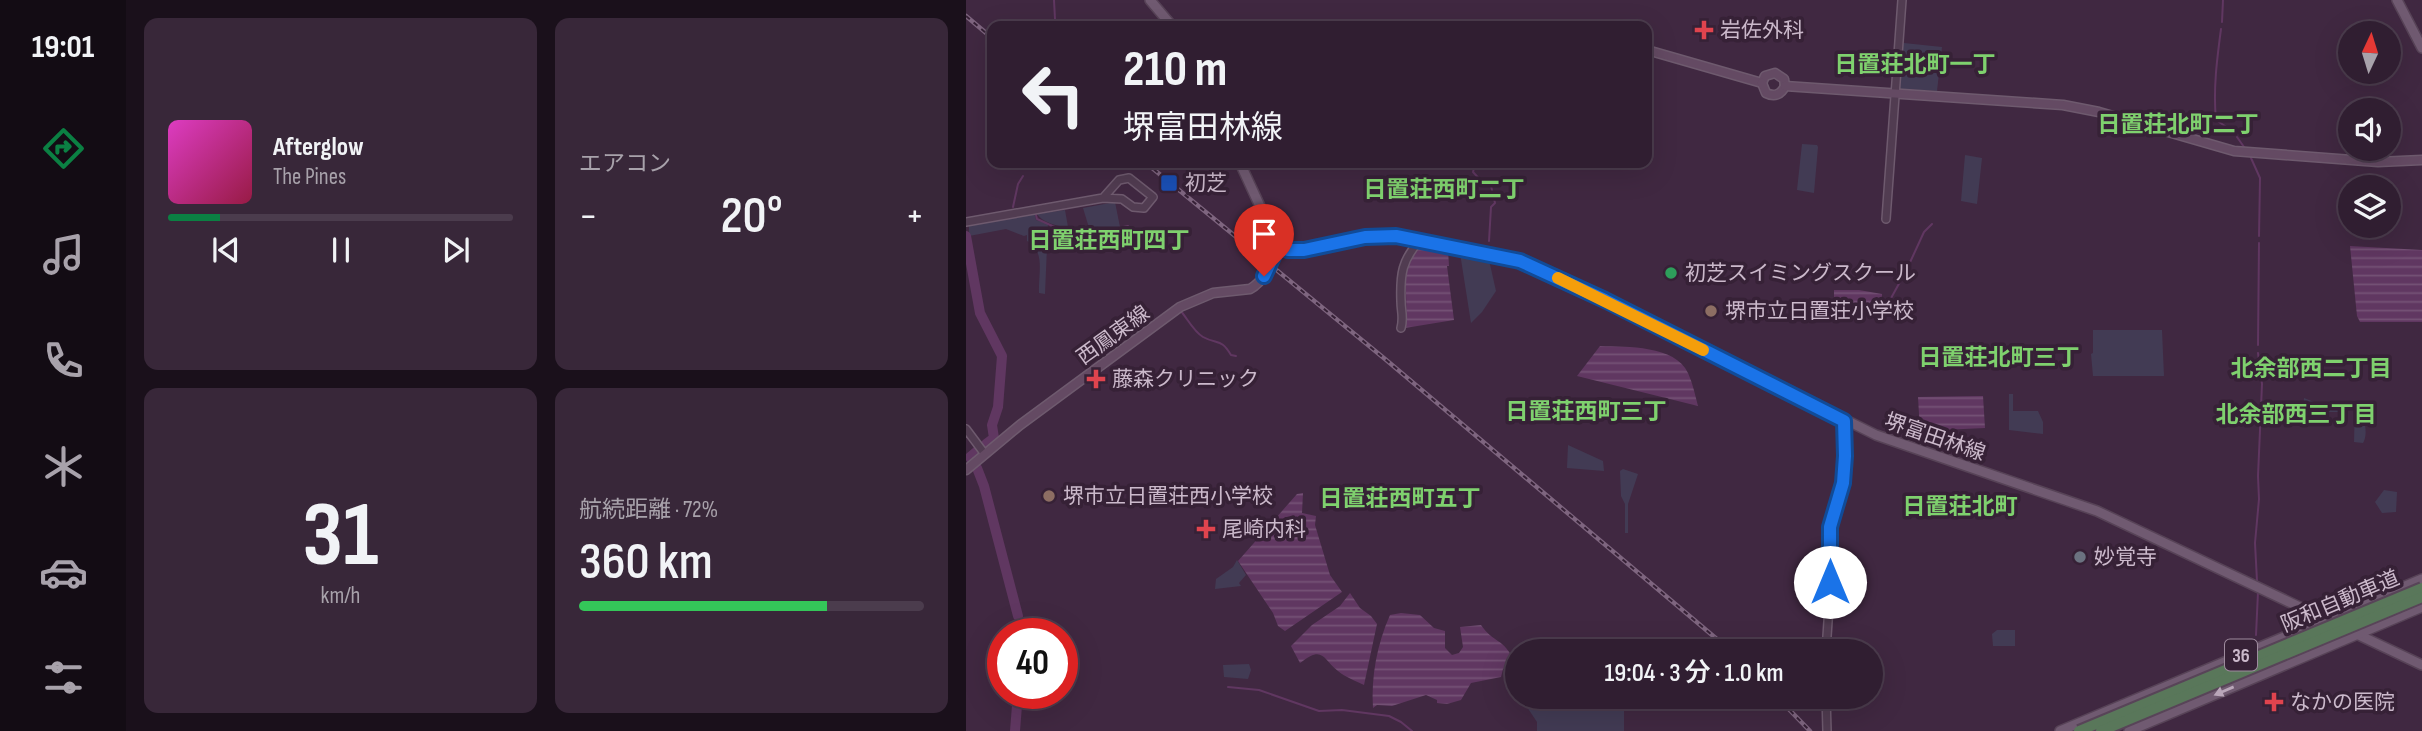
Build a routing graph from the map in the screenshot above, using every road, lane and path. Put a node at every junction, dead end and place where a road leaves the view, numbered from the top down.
1 (1150, 0) edge
2 (1902, 0) edge
3 (2397, 0) edge
4 (1168, 21) edge
5 (2422, 48) edge
6 (1652, 51) edge
7 (1762, 83) junction
8 (1785, 86) junction
9 (1895, 93) junction
10 (2422, 160) edge
11 (1242, 168) edge
12 (1103, 198) junction
13 (1886, 219) dead end
14 (967, 222) edge
15 (1420, 240) junction
16 (1279, 244) junction
17 (1401, 328) dead end
18 (1844, 421) junction
19 (966, 429) edge
20 (984, 453) junction
21 (966, 470) edge
22 (2422, 579) edge
23 (2422, 588) edge
24 (2422, 597) edge
25 (2422, 607) edge
26 (2326, 620) junction
27 (2356, 634) junction
28 (1827, 639) edge
29 (2267, 644) junction
30 (2422, 664) edge
31 (2273, 670) junction
32 (1826, 709) edge
33 (1827, 731) edge
34 (2060, 731) edge
35 (2079, 731) edge
36 (2101, 731) edge
37 (2129, 731) edge

1 - 4 main road
2 - 9 street
3 - 5 main road
6 - 7 main road
7 - 8 main road
7 - 8 main road
8 - 9 main road
9 - 10 main road
9 - 13 street
11 - 16 main road
12 - 12 street
12 - 14 street
15 - 16 main road, 堺富田林線
15 - 17 street
15 - 18 main road, 堺富田林線
16 - 20 main road, 西鳳東線
18 - 26 main road, 堺富田林線
18 - 28 street
19 - 20 street
20 - 21 main road, 西鳳東線
22 - 26 main road, 36
23 - 35 highway, 阪和自動車道, bridge
24 - 36 highway, 阪和自動車道, bridge
25 - 27 main road, 36
26 - 27 main road, 堺富田林線
26 - 29 main road, 36
27 - 30 main road, 堺富田林線
27 - 31 main road, 36
29 - 31 main road
29 - 34 main road, 36
31 -> 37 main road, 36
32 - 33 street

